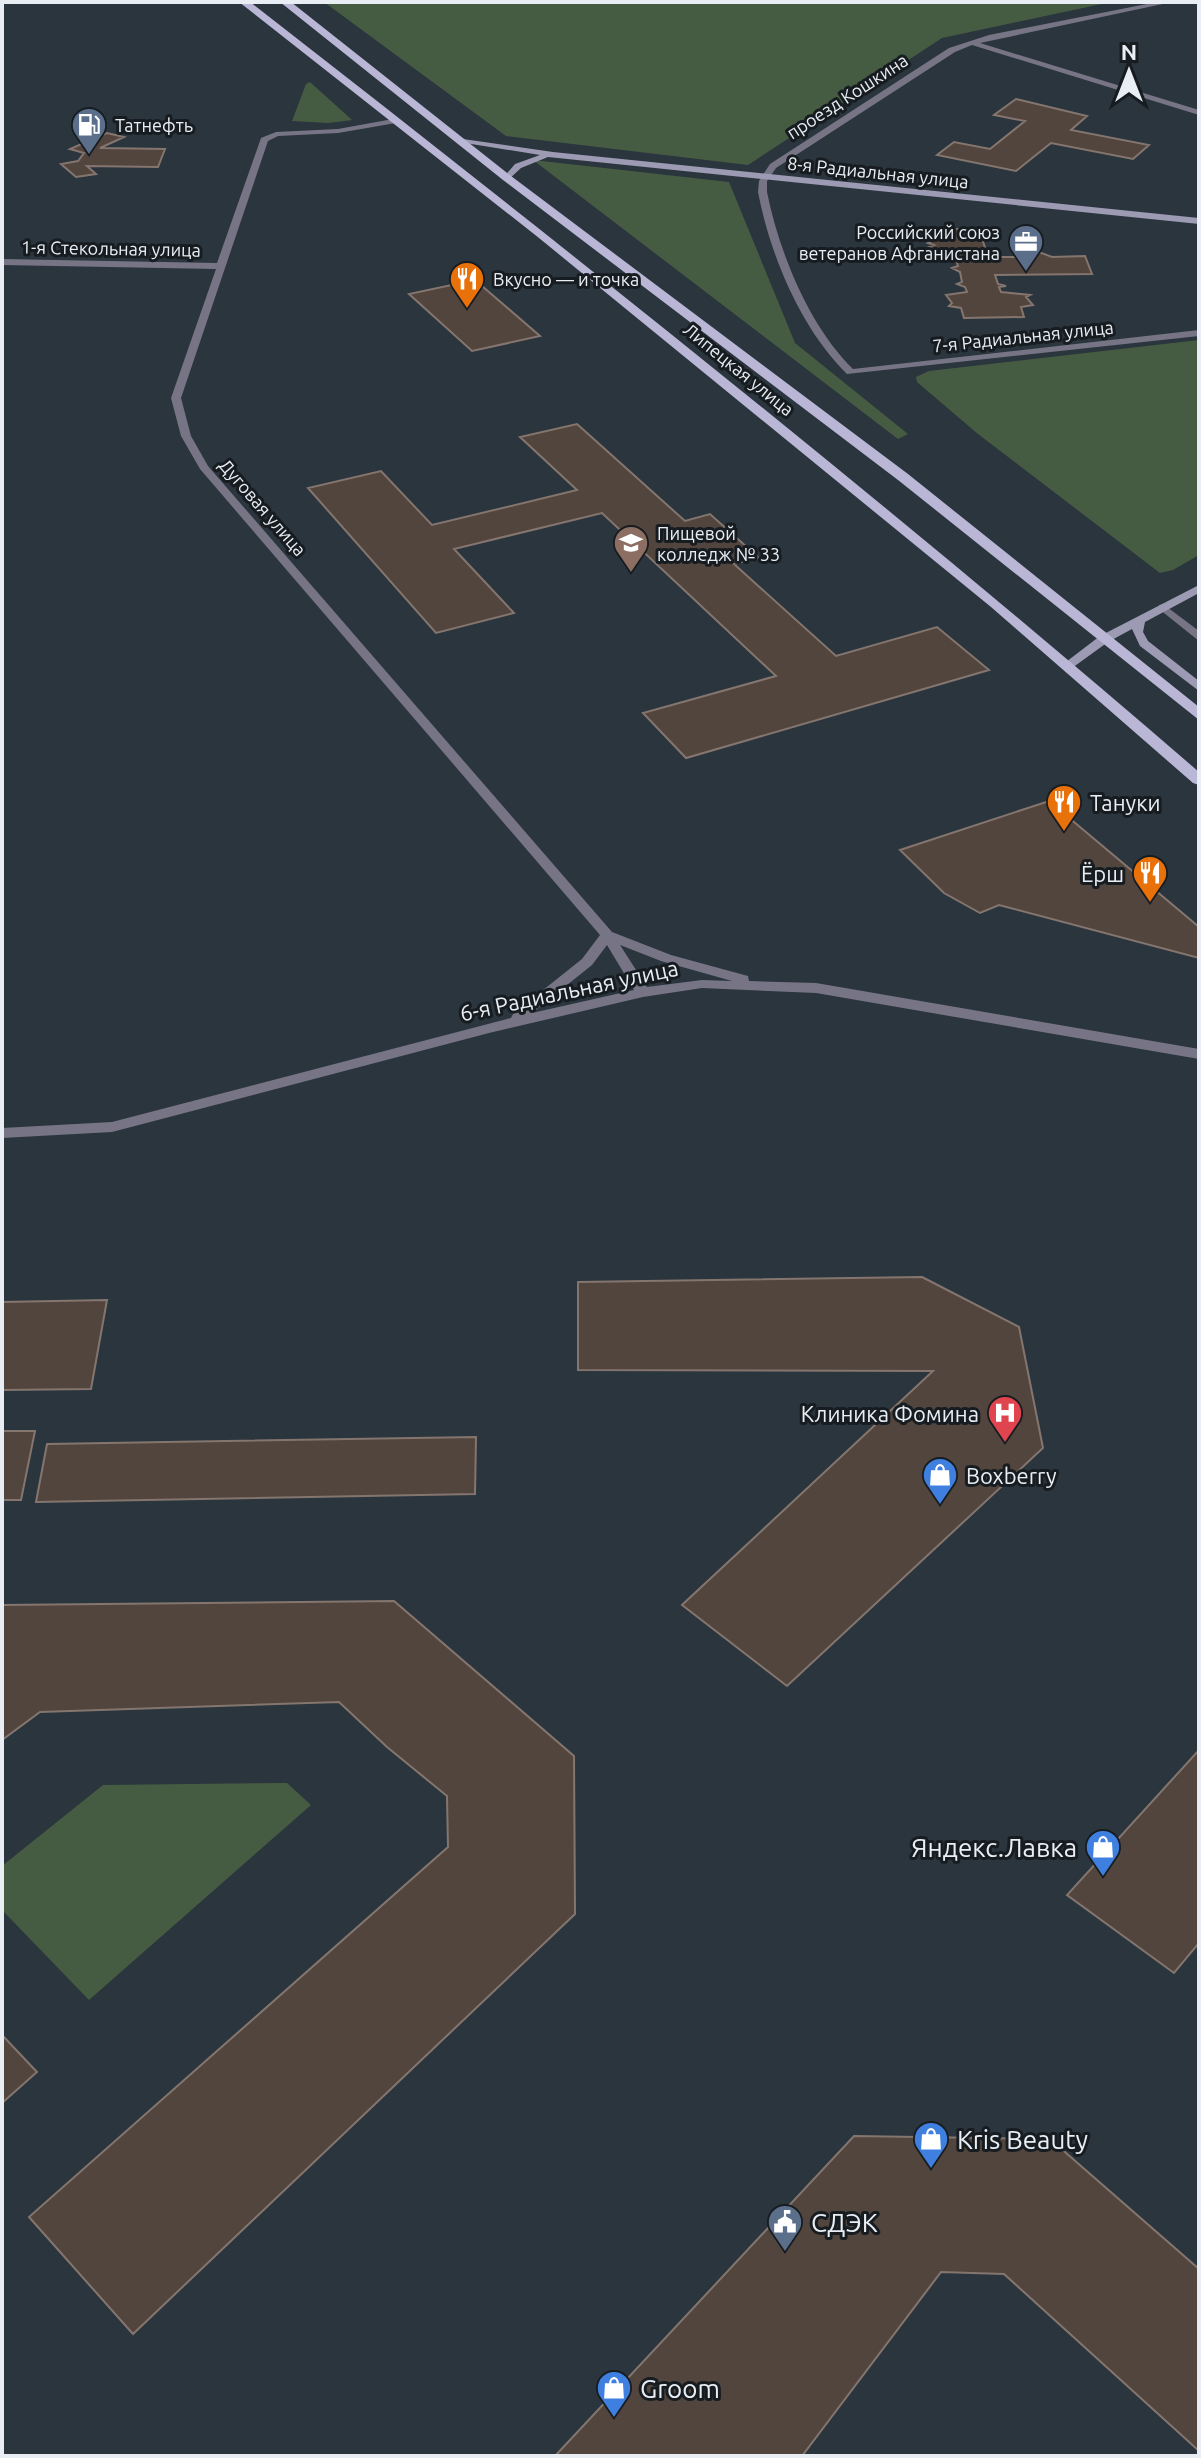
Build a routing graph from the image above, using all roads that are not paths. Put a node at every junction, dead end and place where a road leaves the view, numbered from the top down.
1 (244, 2) edge
2 (285, 2) edge
3 (1168, 2) edge
4 (970, 42) junction
5 (1199, 113) edge
6 (393, 121) junction
7 (459, 140) junction
8 (553, 155) junction
9 (507, 178) junction
10 (764, 178) junction
11 (1199, 221) edge
12 (2, 262) edge
13 (220, 266) junction
14 (1199, 333) edge
15 (1199, 588) edge
16 (1163, 607) junction
17 (1139, 620) junction
18 (1199, 637) edge
19 (1104, 639) junction
20 (1068, 665) junction
21 (1199, 687) edge
22 (1199, 715) edge
23 (1199, 780) edge
24 (607, 935) junction
25 (765, 985) junction
26 (643, 992) junction
27 (510, 1023) junction
28 (1199, 1054) edge
29 (2, 1133) edge

1 - 6 main road, Липецкая улица
2 - 7 main road, Липецкая улица
3 - 4 street, проезд Кошкина
4 - 5 street
4 - 10 street, проезд Кошкина
6 - 13 street, Дуговая улица
6 - 20 main road, Липецкая улица
7 - 8 street, 8-я Радиальная улица
7 - 9 main road, Липецкая улица
8 - 9 street, 8-я Радиальная улица
8 - 10 street, 8-я Радиальная улица
9 - 19 main road, Липецкая улица
10 - 11 street, 8-я Радиальная улица
10 - 14 street, 7-я Радиальная улица
12 - 13 street, 1-я Стекольная улица
13 - 24 street, Дуговая улица
15 - 16 street
16 - 17 street
16 - 18 street
17 - 19 street
17 - 21 street
19 - 20 street
19 - 22 main road, Липецкая улица
20 - 23 main road, Липецкая улица
24 - 25 street, Дуговая улица
24 - 26 street, Дуговая улица
24 - 27 street
25 - 26 street, 6-я Радиальная улица
25 - 28 street, 6-я Радиальная улица
26 - 27 street, 6-я Радиальная улица
27 - 29 street, 6-я Радиальная улица

